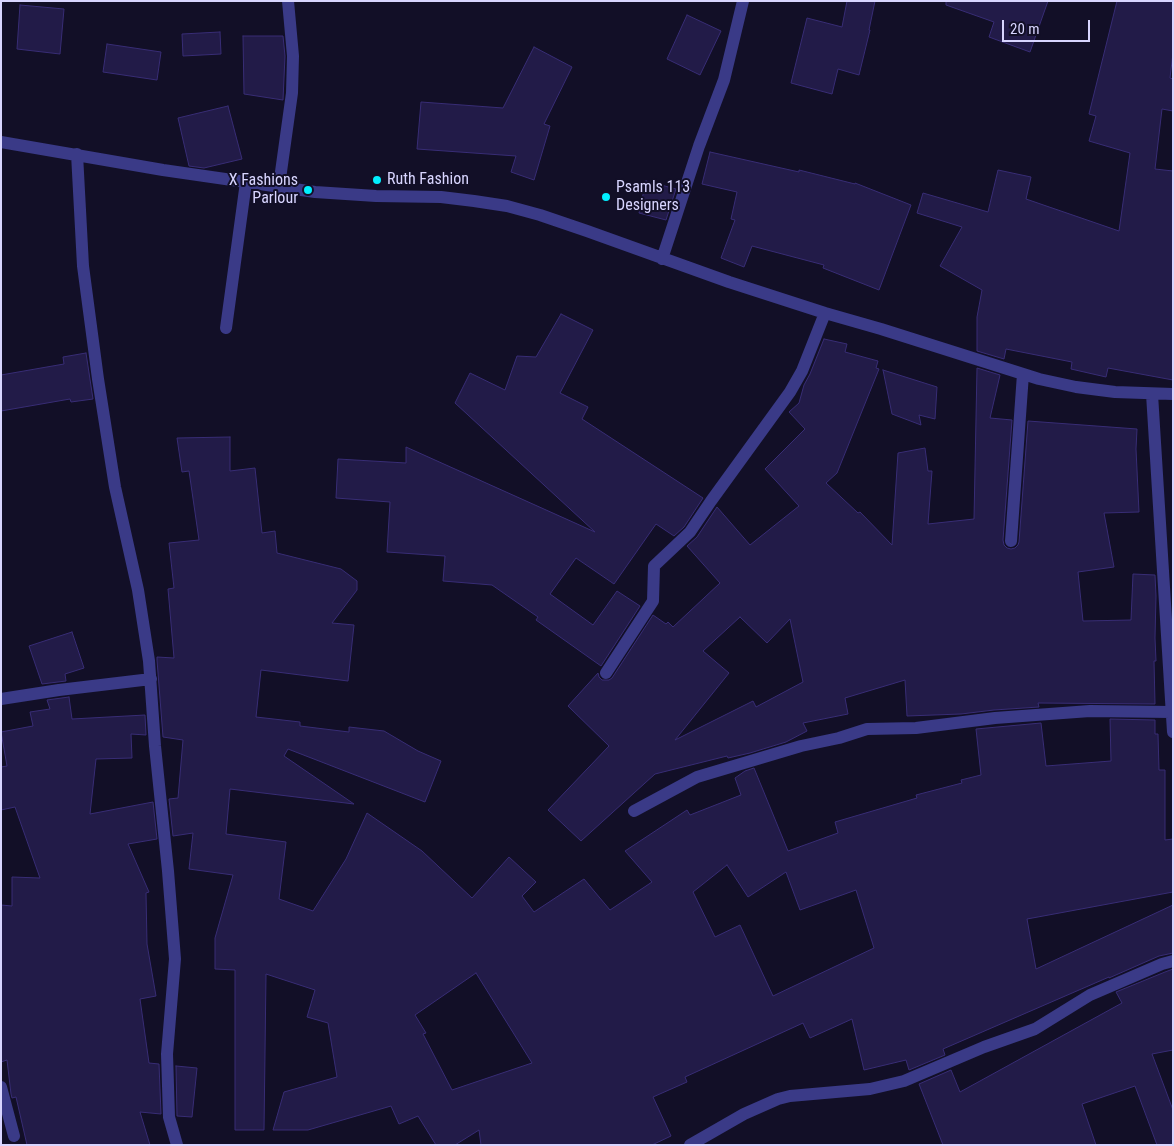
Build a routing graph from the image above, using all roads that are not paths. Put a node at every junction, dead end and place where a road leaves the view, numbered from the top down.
1 (288, 1) edge
2 (742, 1) edge
3 (1, 142) edge
4 (77, 154) junction
5 (246, 182) junction
6 (278, 186) junction
7 (662, 259) junction
8 (825, 313) junction
9 (226, 328) dead end
10 (1023, 374) junction
11 (1152, 394) junction
12 (1173, 394) edge
13 (1011, 541) dead end
14 (606, 673) dead end
15 (151, 679) junction
16 (1, 699) edge
17 (1171, 712) junction
18 (1173, 732) edge
19 (634, 811) dead end
20 (1173, 961) edge
21 (1, 1087) edge
22 (14, 1136) dead end
23 (177, 1145) edge
24 (690, 1145) edge

1 - 6 street
2 - 7 street
3 - 4 street
4 - 5 street
4 - 15 street
5 - 6 street
5 - 9 street
6 - 7 street
7 - 8 street
8 - 10 street
8 - 14 street
10 - 11 street
10 - 13 street
11 - 12 street
11 - 17 street
15 - 16 street
15 - 23 street
17 - 18 street
17 - 19 street
20 - 24 street
21 - 22 street

